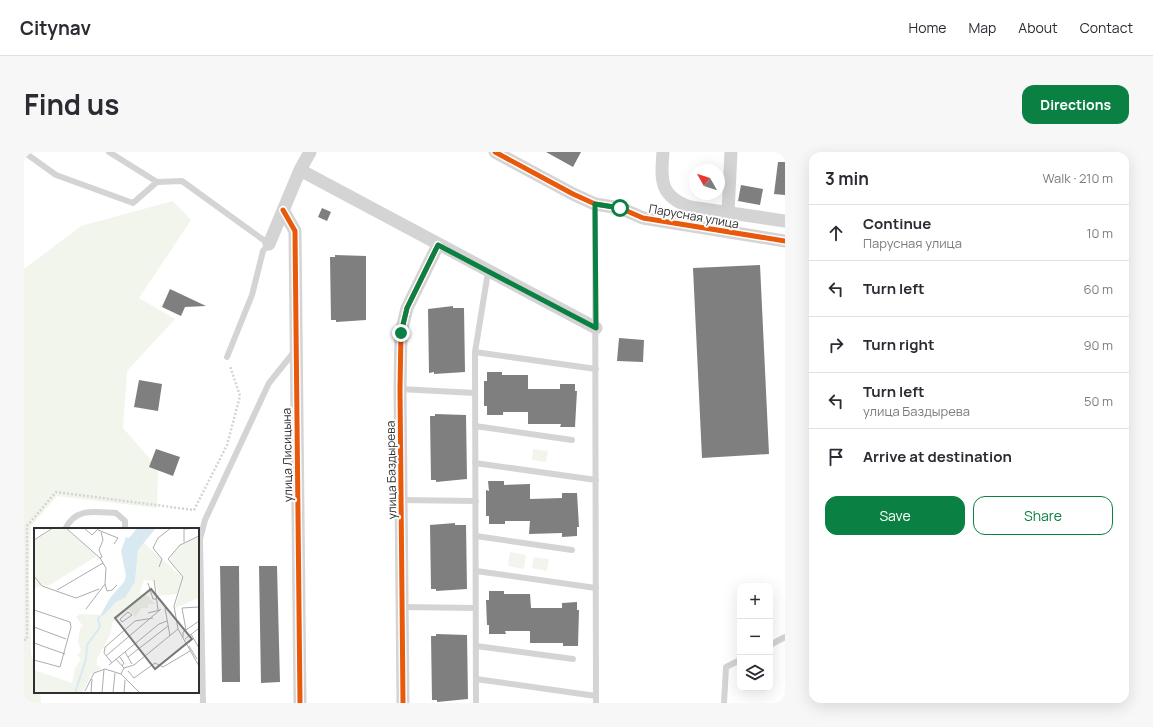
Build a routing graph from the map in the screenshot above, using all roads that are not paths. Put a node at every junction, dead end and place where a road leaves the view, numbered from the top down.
1 (24, 152) edge
2 (109, 152) edge
3 (310, 152) edge
4 (495, 152) edge
5 (662, 152) edge
6 (731, 152) edge
7 (300, 170) junction
8 (157, 182) junction
9 (595, 204) junction
10 (283, 210) junction
11 (728, 213) junction
12 (785, 221) edge
13 (785, 241) edge
14 (269, 244) junction
15 (438, 245) junction
16 (488, 272) junction
17 (596, 328) junction
18 (296, 350) junction
19 (475, 352) junction
20 (227, 357) road end
21 (596, 369) junction
22 (400, 390) junction
23 (475, 393) junction
24 (475, 426) junction
25 (572, 440) dead end
26 (475, 463) junction
27 (596, 480) junction
28 (401, 500) junction
29 (476, 501) junction
30 (66, 528) edge
31 (125, 528) edge
32 (476, 536) junction
33 (199, 540) edge
34 (572, 550) dead end
35 (476, 571) junction
36 (596, 588) junction
37 (402, 607) junction
38 (476, 608) junction
39 (785, 637) edge
40 (773, 643) edge
41 (476, 646) junction
42 (573, 659) dead end
43 (737, 662) edge
44 (476, 679) junction
45 (596, 700) edge
46 (203, 703) edge
47 (300, 703) edge
48 (403, 703) edge
49 (476, 703) edge
50 (724, 703) edge

1 - 8 lane
2 - 8 lane
3 - 7 street
4 - 9 street, Парусная улица
5 - 11 street
6 - 11 street
7 - 10 street
7 - 15 street
8 - 14 lane
9 - 13 street, Парусная улица
9 - 17 lane
10 - 14 street
10 - 18 street, улица Лисицына
11 - 12 street
14 - 20 lane
15 - 16 street
15 - 22 street, улица Баздырева
16 - 17 street
16 - 19 lane
17 - 21 lane
18 - 33 lane
18 - 47 street, улица Лисицына
19 - 21 lane
19 - 23 lane
21 - 27 lane
22 - 23 lane
22 - 28 street, улица Баздырева
23 - 24 lane
24 - 25 lane
24 - 26 lane
26 - 27 lane
26 - 29 lane
27 - 36 lane
28 - 29 lane
28 - 37 street, улица Баздырева
29 - 32 lane
30 - 31 lane
32 - 34 lane
32 - 35 lane
33 - 46 lane
35 - 36 lane
35 - 38 lane
36 - 45 lane
37 - 38 lane
37 - 48 street, улица Баздырева
38 - 41 lane
39 - 40 lane
41 - 42 lane
41 - 44 lane
43 - 50 lane
44 - 45 lane
44 - 49 lane

